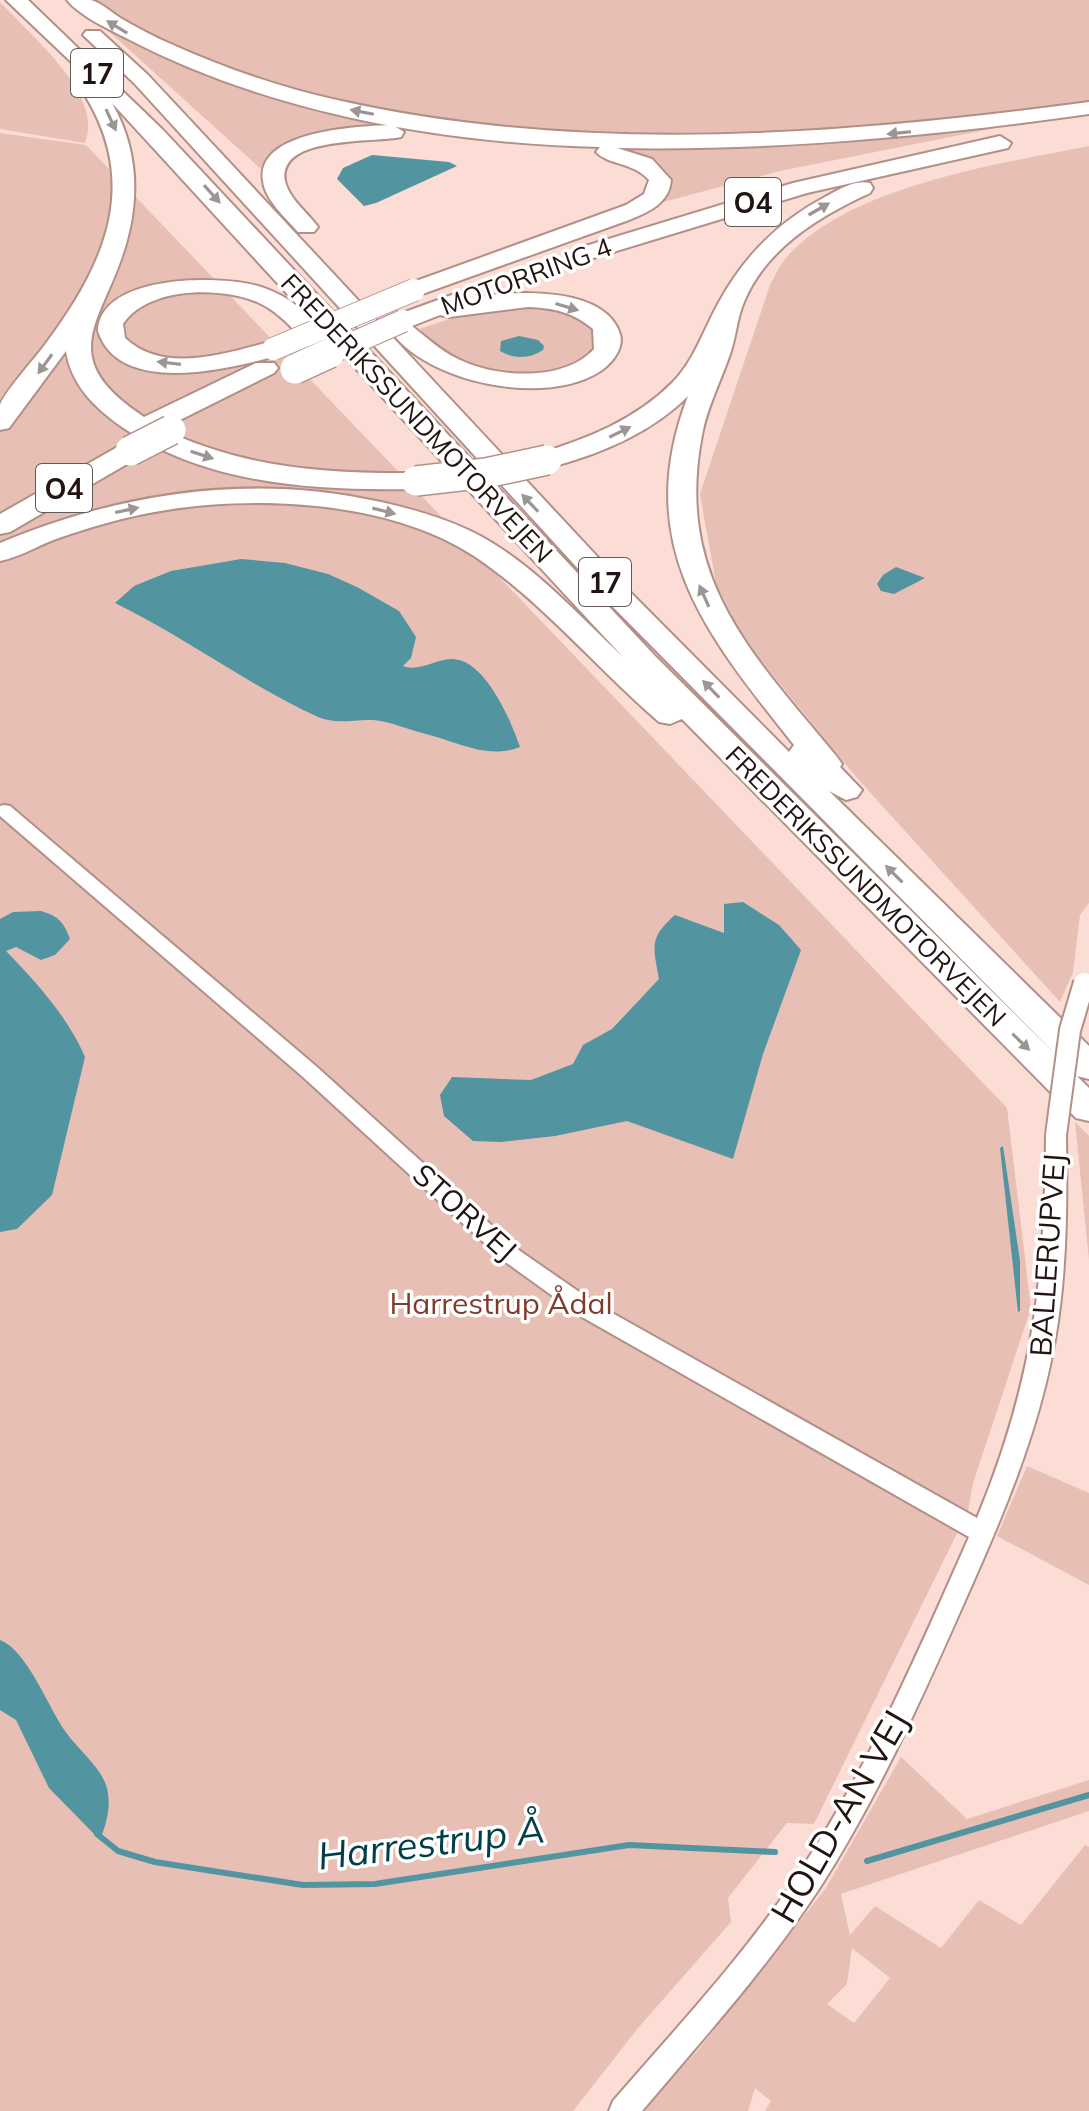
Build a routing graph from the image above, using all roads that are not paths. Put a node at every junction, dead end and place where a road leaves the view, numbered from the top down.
1 (53, 0) edge
2 (77, 0) edge
3 (24, 7) edge
4 (141, 79) junction
5 (1084, 123) edge
6 (1025, 144) dead end
7 (868, 160) junction
8 (306, 227) junction
9 (576, 232) junction
10 (566, 260) dead end
11 (524, 275) dead end
12 (426, 303) junction
13 (87, 305) junction
14 (730, 306) junction
15 (402, 326) junction
16 (284, 359) junction
17 (0, 422) edge
18 (110, 448) junction
19 (0, 507) edge
20 (0, 526) edge
21 (0, 553) edge
22 (673, 718) junction
23 (846, 790) junction
24 (4, 810) dead end
25 (847, 868) junction
26 (1087, 978) edge
27 (1089, 1051) edge
28 (1089, 1067) edge
29 (1089, 1109) edge
30 (983, 1533) junction
31 (623, 2111) edge

1 - 4 highway, FREDERIKSSUNDMOTORVEJEN / 17
5 -> 2 highway
3 -> 13 highway
3 -> 25 highway, FREDERIKSSUNDMOTORVEJEN / 17
4 - 8 highway
28 -> 4 highway, FREDERIKSSUNDMOTORVEJEN / 17
5 - 7 highway, MOTORRING 4 / O4
5 - 10 highway, MOTORRING 4 / O4
14 -> 6 highway
7 - 9 highway
7 - 12 highway, MOTORRING 4 / O4
8 - 9 highway
8 - 15 highway
9 - 12 highway
11 - 12 highway, MOTORRING 4 / O4
12 - 15 highway, MOTORRING 4
12 -> 15 highway
12 - 16 highway, MOTORRING 4 / O4
13 -> 14 highway, bridge
13 -> 17 highway
23 -> 14 highway
15 - 16 highway, MOTORRING 4 / O4, bridge
15 - 23 highway
16 - 18 highway, MOTORRING 4 / O4, bridge
16 -> 22 highway
18 - 19 highway, MOTORRING 4 / O4
18 - 20 highway, MOTORRING 4 / O4
21 -> 22 highway
22 - 25 highway
23 - 27 highway
24 - 30 street, STORVEJ
25 -> 29 highway, FREDERIKSSUNDMOTORVEJEN / 17
26 - 30 street, BALLERUPVEJ, bridge
30 - 31 street, HOLD-AN VEJ

